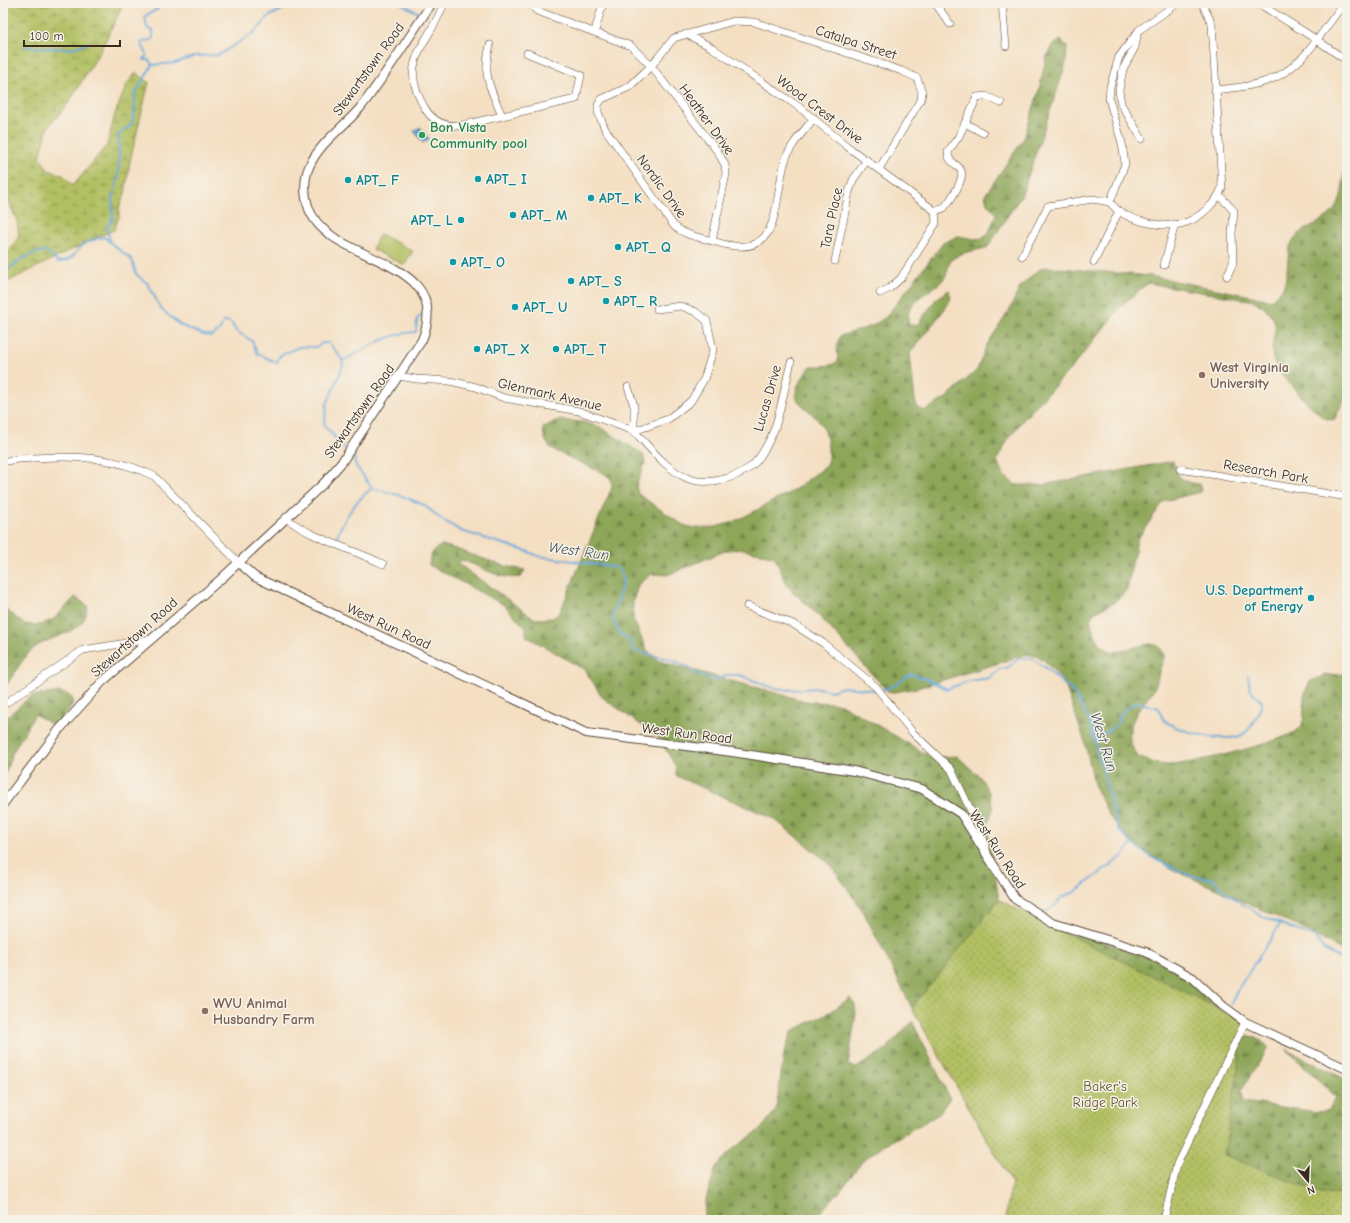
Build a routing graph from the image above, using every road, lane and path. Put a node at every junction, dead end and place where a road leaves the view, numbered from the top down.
1 (432, 3) edge
2 (444, 3) edge
3 (529, 3) edge
4 (603, 3) edge
5 (935, 3) edge
6 (1002, 3) edge
7 (1178, 3) edge
8 (1202, 3) edge
9 (1258, 3) edge
10 (1344, 3) edge
11 (950, 24) dead end
12 (1139, 30) junction
13 (595, 31) junction
14 (686, 34) junction
15 (1317, 40) junction
16 (490, 45) dead end
17 (1006, 46) dead end
18 (527, 53) dead end
19 (1347, 61) edge
20 (651, 66) junction
21 (1215, 90) junction
22 (1001, 103) dead end
23 (502, 116) junction
24 (814, 118) junction
25 (965, 123) junction
26 (983, 133) dead end
27 (1142, 139) dead end
28 (867, 160) junction
29 (879, 169) junction
30 (1219, 195) junction
31 (1110, 202) junction
32 (935, 210) junction
33 (1119, 211) junction
34 (1175, 224) junction
35 (712, 241) junction
36 (1022, 256) dead end
37 (835, 261) dead end
38 (1094, 262) dead end
39 (1164, 265) dead end
40 (1227, 276) dead end
41 (880, 293) dead end
42 (657, 309) dead end
43 (791, 362) dead end
44 (399, 376) junction
45 (628, 386) dead end
46 (634, 432) junction
47 (3, 462) edge
48 (1180, 469) dead end
49 (1347, 497) edge
50 (286, 518) junction
51 (238, 562) junction
52 (383, 564) dead end
53 (748, 606) dead end
54 (152, 639) junction
55 (3, 705) edge
56 (3, 804) edge
57 (988, 855) junction
58 (1245, 1022) junction
59 (1347, 1069) edge
60 (1164, 1220) edge

1 - 44 street, Stewartstown Road
2 - 23 street
3 - 13 street, Heather Drive
4 - 13 street
5 - 11 street
6 - 17 street
7 - 12 street
8 - 21 street
9 - 15 street
10 - 15 street
12 - 27 street
12 - 31 street
13 - 20 street, Heather Drive
14 - 20 street, Nordic Drive
14 - 24 street, Wood Crest Drive
14 - 29 street, Catalpa Street
15 - 19 street
15 - 21 street
16 - 23 street
18 - 23 street
20 - 35 street, Heather Drive
20 - 35 street, Nordic Drive
21 - 30 street
22 - 25 street
24 - 28 street, Wood Crest Drive
24 - 35 street, Nordic Drive
25 - 26 street
25 - 32 street
28 - 29 street, Wood Crest Drive
28 - 37 street, Tara Place
29 - 32 street, Wood Crest Drive
30 - 34 street
30 - 40 street
31 - 33 street
31 - 36 street
32 - 41 street
33 - 34 street
33 - 38 street
34 - 39 street
42 - 46 street
43 - 46 street, Lucas Drive
44 - 46 street, Glenmark Avenue
44 - 50 street, Stewartstown Road
45 - 46 street
47 - 51 street, West Run Road
48 - 49 street, Research Park
50 - 51 street, Stewartstown Road
50 - 52 street
51 - 54 street, Stewartstown Road
51 - 57 street, West Run Road
53 - 57 street
54 - 55 street
54 - 56 street, Stewartstown Road
57 - 58 street, West Run Road
58 - 59 street, West Run Road
58 - 60 street

